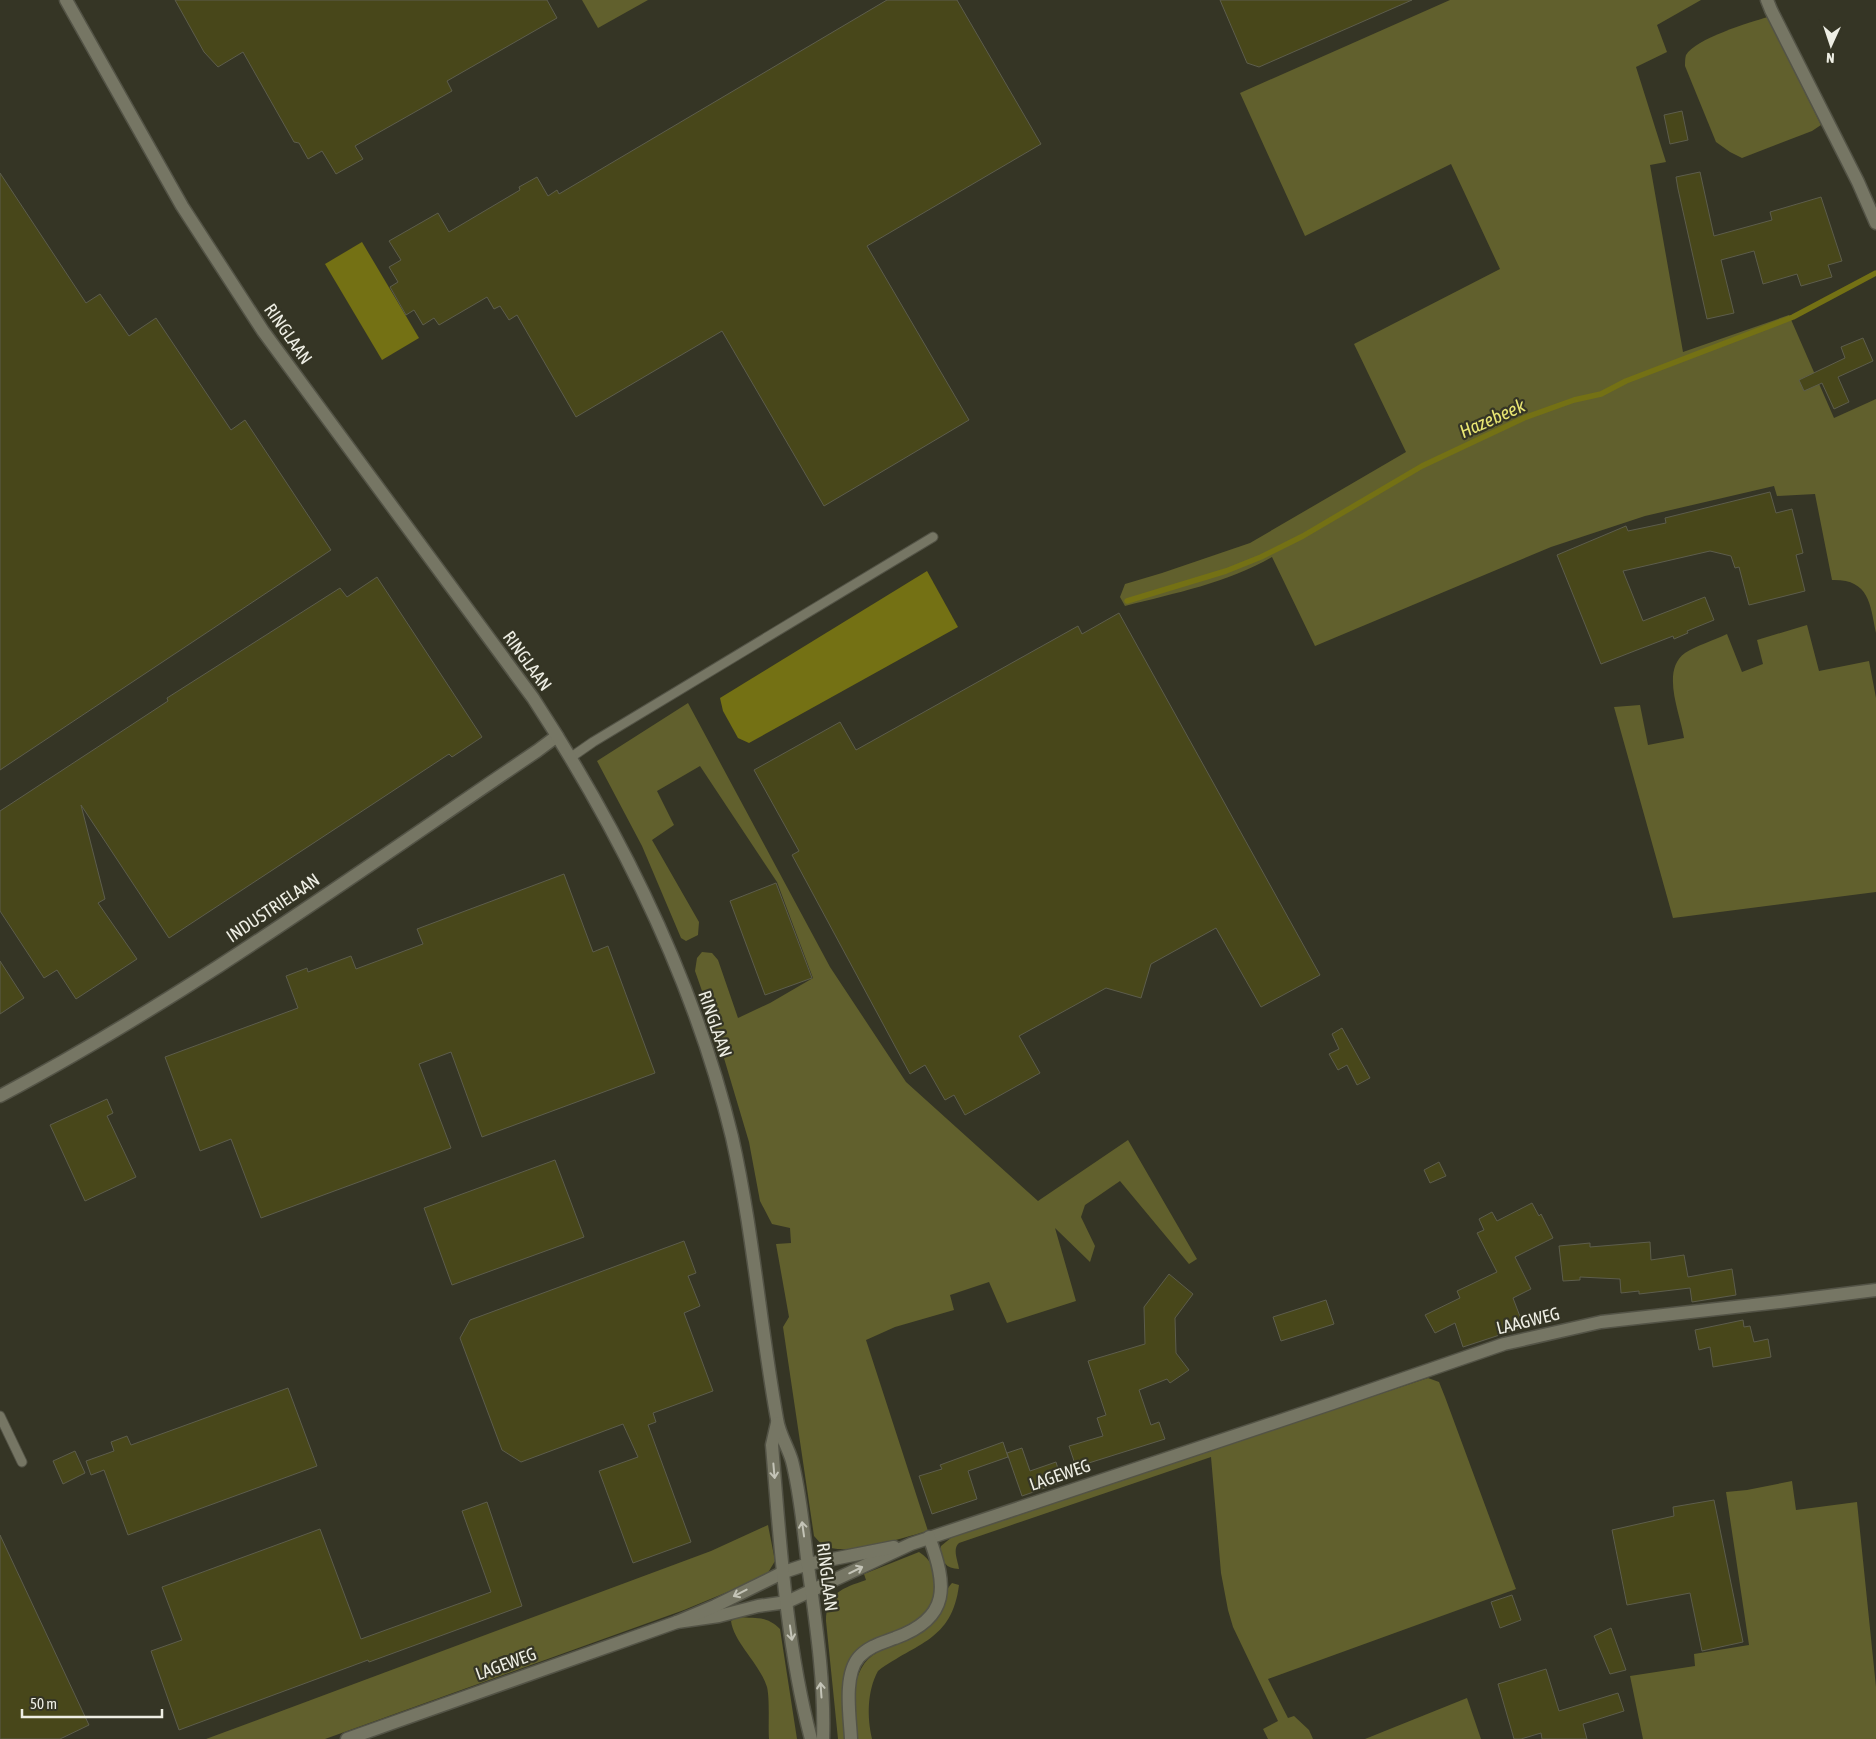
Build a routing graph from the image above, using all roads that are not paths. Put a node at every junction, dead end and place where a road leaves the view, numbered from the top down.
1 (66, 0) edge
2 (1767, 0) edge
3 (1876, 223) edge
4 (934, 537) dead end
5 (557, 736) junction
6 (570, 758) junction
7 (0, 1096) edge
8 (1876, 1290) edge
9 (0, 1416) edge
10 (777, 1423) junction
11 (1202, 1446) joint
12 (22, 1462) dead end
13 (929, 1538) junction
14 (911, 1544) junction
15 (808, 1564) junction
16 (784, 1572) junction
17 (812, 1591) junction
18 (787, 1602) junction
19 (677, 1622) junction
20 (347, 1739) edge
21 (811, 1739) edge
22 (823, 1739) edge
23 (851, 1739) edge

1 - 5 street, RINGLAAN
2 - 3 street
4 - 6 lane
5 - 6 street, RINGLAAN
5 - 7 street, INDUSTRIELAAN
6 - 10 street, RINGLAAN
8 - 11 street, LAAGWEG
9 - 12 lane
15 -> 10 street, RINGLAAN
10 -> 16 street, RINGLAAN
11 - 13 street, LAGEWEG
13 - 14 street, LAGEWEG
13 - 23 street
14 - 15 street, LAGEWEG
17 -> 14 street, LAGEWEG
15 - 16 street, LAGEWEG
15 - 17 street, RINGLAAN
16 - 18 street, RINGLAAN
16 -> 19 street, LAGEWEG
17 - 18 street, LAGEWEG
22 -> 17 street, RINGLAAN
18 - 19 street, LAGEWEG
18 -> 21 street, RINGLAAN
19 - 20 street, LAGEWEG

